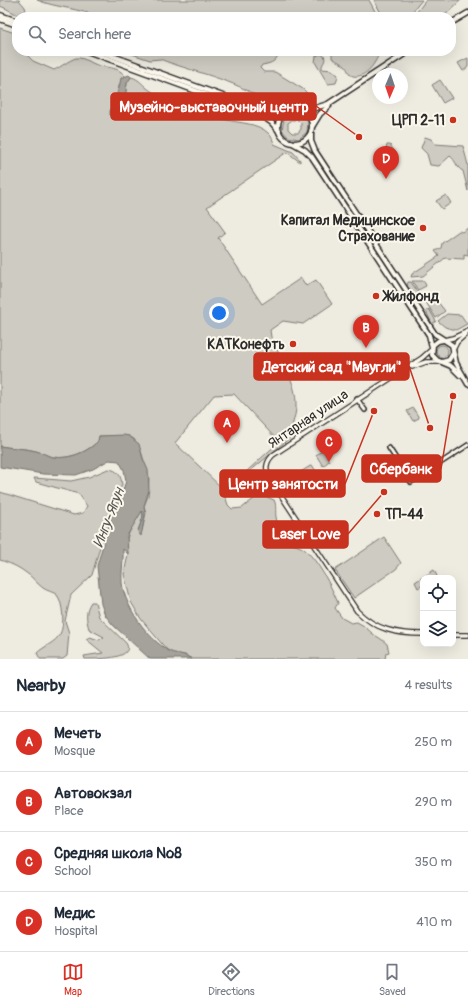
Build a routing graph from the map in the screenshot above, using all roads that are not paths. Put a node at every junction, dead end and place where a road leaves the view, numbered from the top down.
1 (468, 13) edge
2 (0, 15) edge
3 (0, 19) edge
4 (12, 19) edge
5 (456, 20) edge
6 (12, 24) edge
7 (101, 56) edge
8 (113, 56) edge
9 (402, 56) edge
10 (336, 100) junction
11 (291, 109) junction
12 (297, 109) junction
13 (311, 130) junction
14 (279, 131) junction
15 (290, 142) junction
16 (468, 332) edge
17 (444, 340) junction
18 (432, 348) junction
19 (453, 351) junction
20 (441, 362) junction
21 (404, 370) junction
22 (464, 378) junction
23 (468, 384) edge
24 (357, 399) junction
25 (364, 410) dead end
26 (468, 445) edge
27 (389, 448) dead end
28 (420, 634) edge
29 (456, 635) edge
30 (468, 635) edge

1 - 5 main road
2 - 4 main road
3 - 6 main road
7 - 14 main road
8 - 11 main road
9 - 10 main road
10 - 12 main road
10 - 13 main road
11 - 12 main road
11 - 14 main road
12 - 13 main road
13 - 15 main road
13 - 17 main road
14 - 15 main road
15 - 18 main road
16 - 17 street
16 - 19 street
17 - 18 main road
17 - 19 main road
18 - 20 main road
18 - 21 street
19 - 20 main road
19 - 22 main road
20 - 21 street
20 - 22 main road
21 - 24 street, Янтарная улица
22 - 23 main road
24 - 25 street
24 - 28 street, Янтарная улица
26 - 27 street
29 - 30 street

